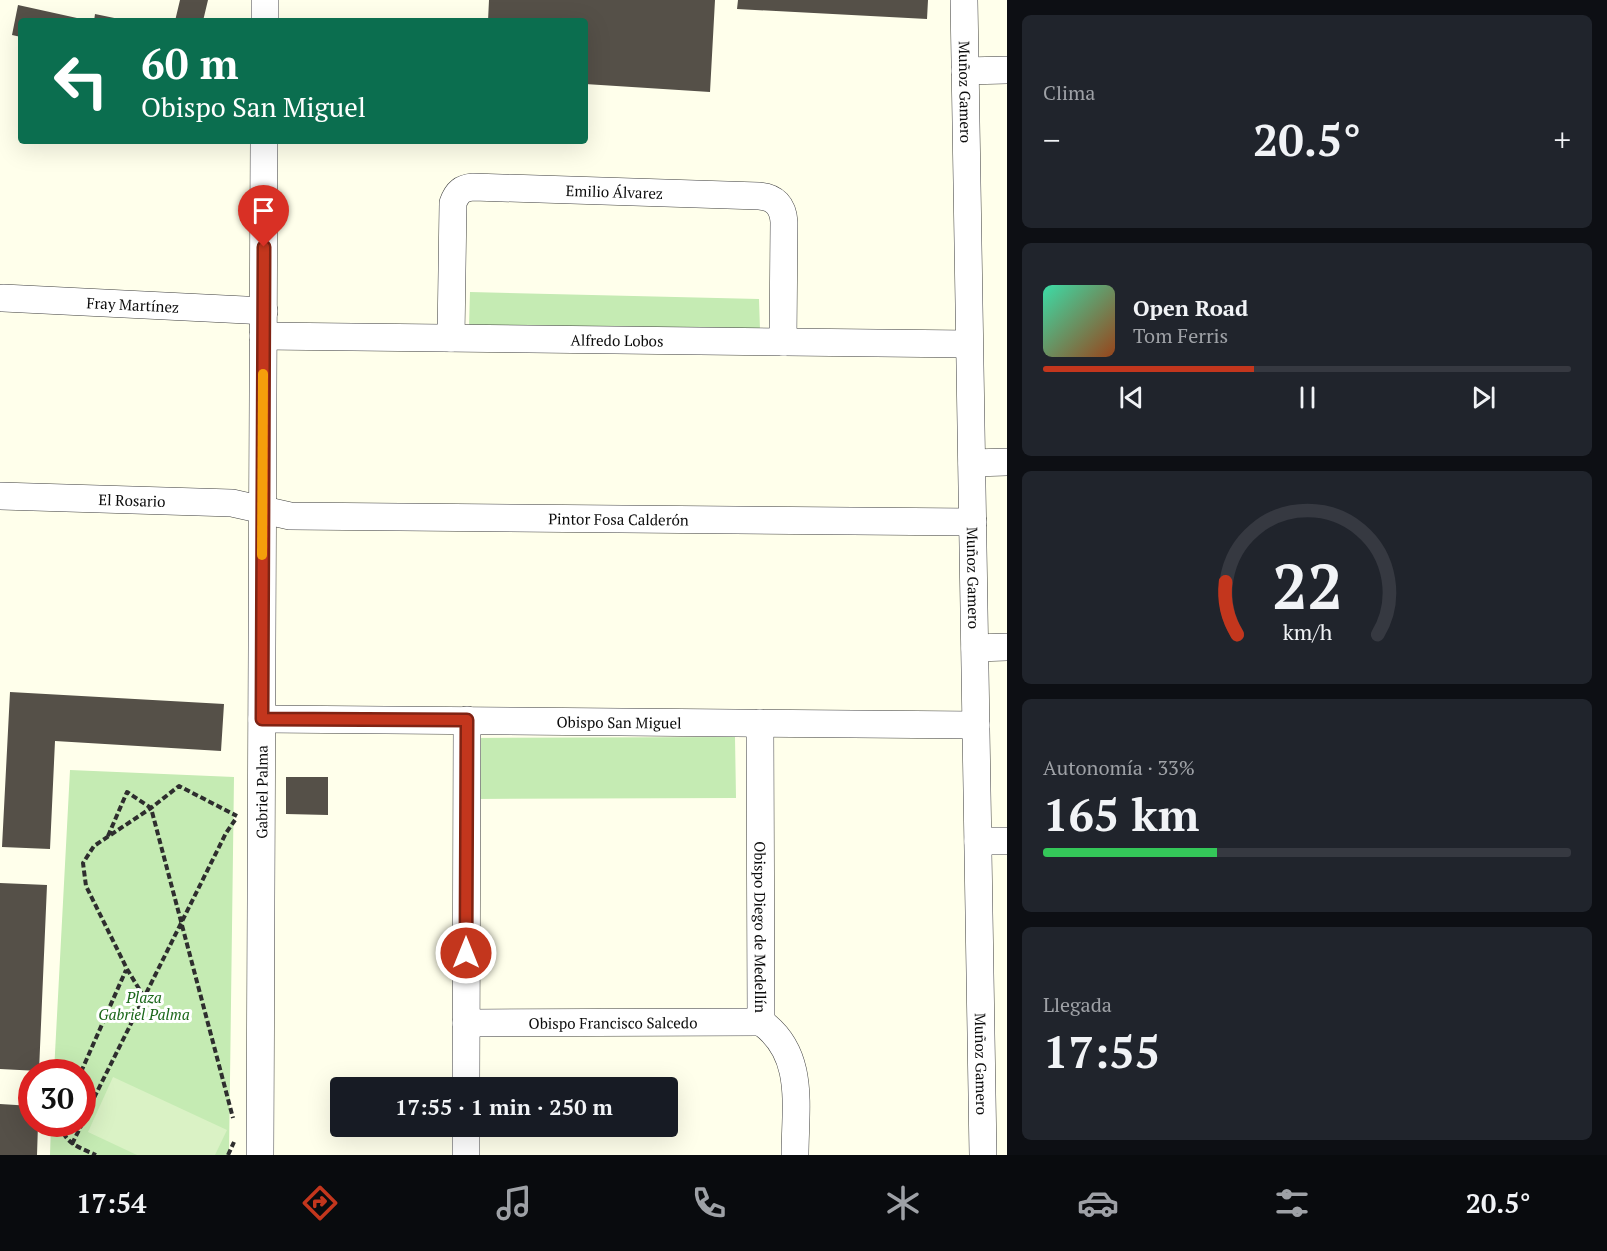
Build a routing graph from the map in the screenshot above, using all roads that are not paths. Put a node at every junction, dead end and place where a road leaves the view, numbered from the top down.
1 (265, 0) edge
2 (964, 0) edge
3 (265, 18) edge
4 (1007, 70) edge
5 (965, 71) junction
6 (264, 144) edge
7 (3, 298) dead end
8 (263, 323) junction
9 (451, 338) junction
10 (783, 342) junction
11 (969, 344) junction
12 (1007, 462) edge
13 (972, 463) junction
14 (0, 496) edge
15 (263, 510) junction
16 (973, 522) junction
17 (1007, 647) edge
18 (975, 648) junction
19 (262, 719) junction
20 (467, 720) junction
21 (760, 723) junction
22 (976, 725) junction
23 (978, 841) junction
24 (1007, 841) edge
25 (762, 1022) junction
26 (466, 1023) junction
27 (466, 1077) edge
28 (466, 1137) edge
29 (260, 1155) edge
30 (466, 1155) edge
31 (795, 1155) edge
32 (983, 1155) edge

1 - 3 street
2 - 5 street, Muñoz Gamero
4 - 5 street
5 - 11 street, Muñoz Gamero
6 - 8 street, Gabriel Palma
7 - 8 street, Fray Martínez
8 - 9 street, Alfredo Lobos
8 - 15 street, Gabriel Palma
9 - 10 street, Alfredo Lobos
9 - 10 street, Emilio Álvarez
10 - 11 street, Alfredo Lobos
11 - 13 street, Muñoz Gamero
12 - 13 street
13 - 16 street, Muñoz Gamero
14 - 15 street, El Rosario
15 - 16 street, Pintor Fosa Calderón
15 - 19 street, Gabriel Palma
16 - 18 street, Muñoz Gamero
17 - 18 street
18 - 22 street, Muñoz Gamero
19 - 20 street, Obispo San Miguel
19 - 29 street, Gabriel Palma
20 - 21 street, Obispo San Miguel
20 - 26 street
21 - 22 street, Obispo San Miguel
21 - 25 street, Obispo Diego de Medellín
22 - 23 street, Muñoz Gamero
23 - 24 street
23 - 32 street, Muñoz Gamero
25 - 26 street, Obispo Francisco Salcedo
25 - 31 street, Obispo Diego de Medellín
26 - 27 street
28 - 30 street

